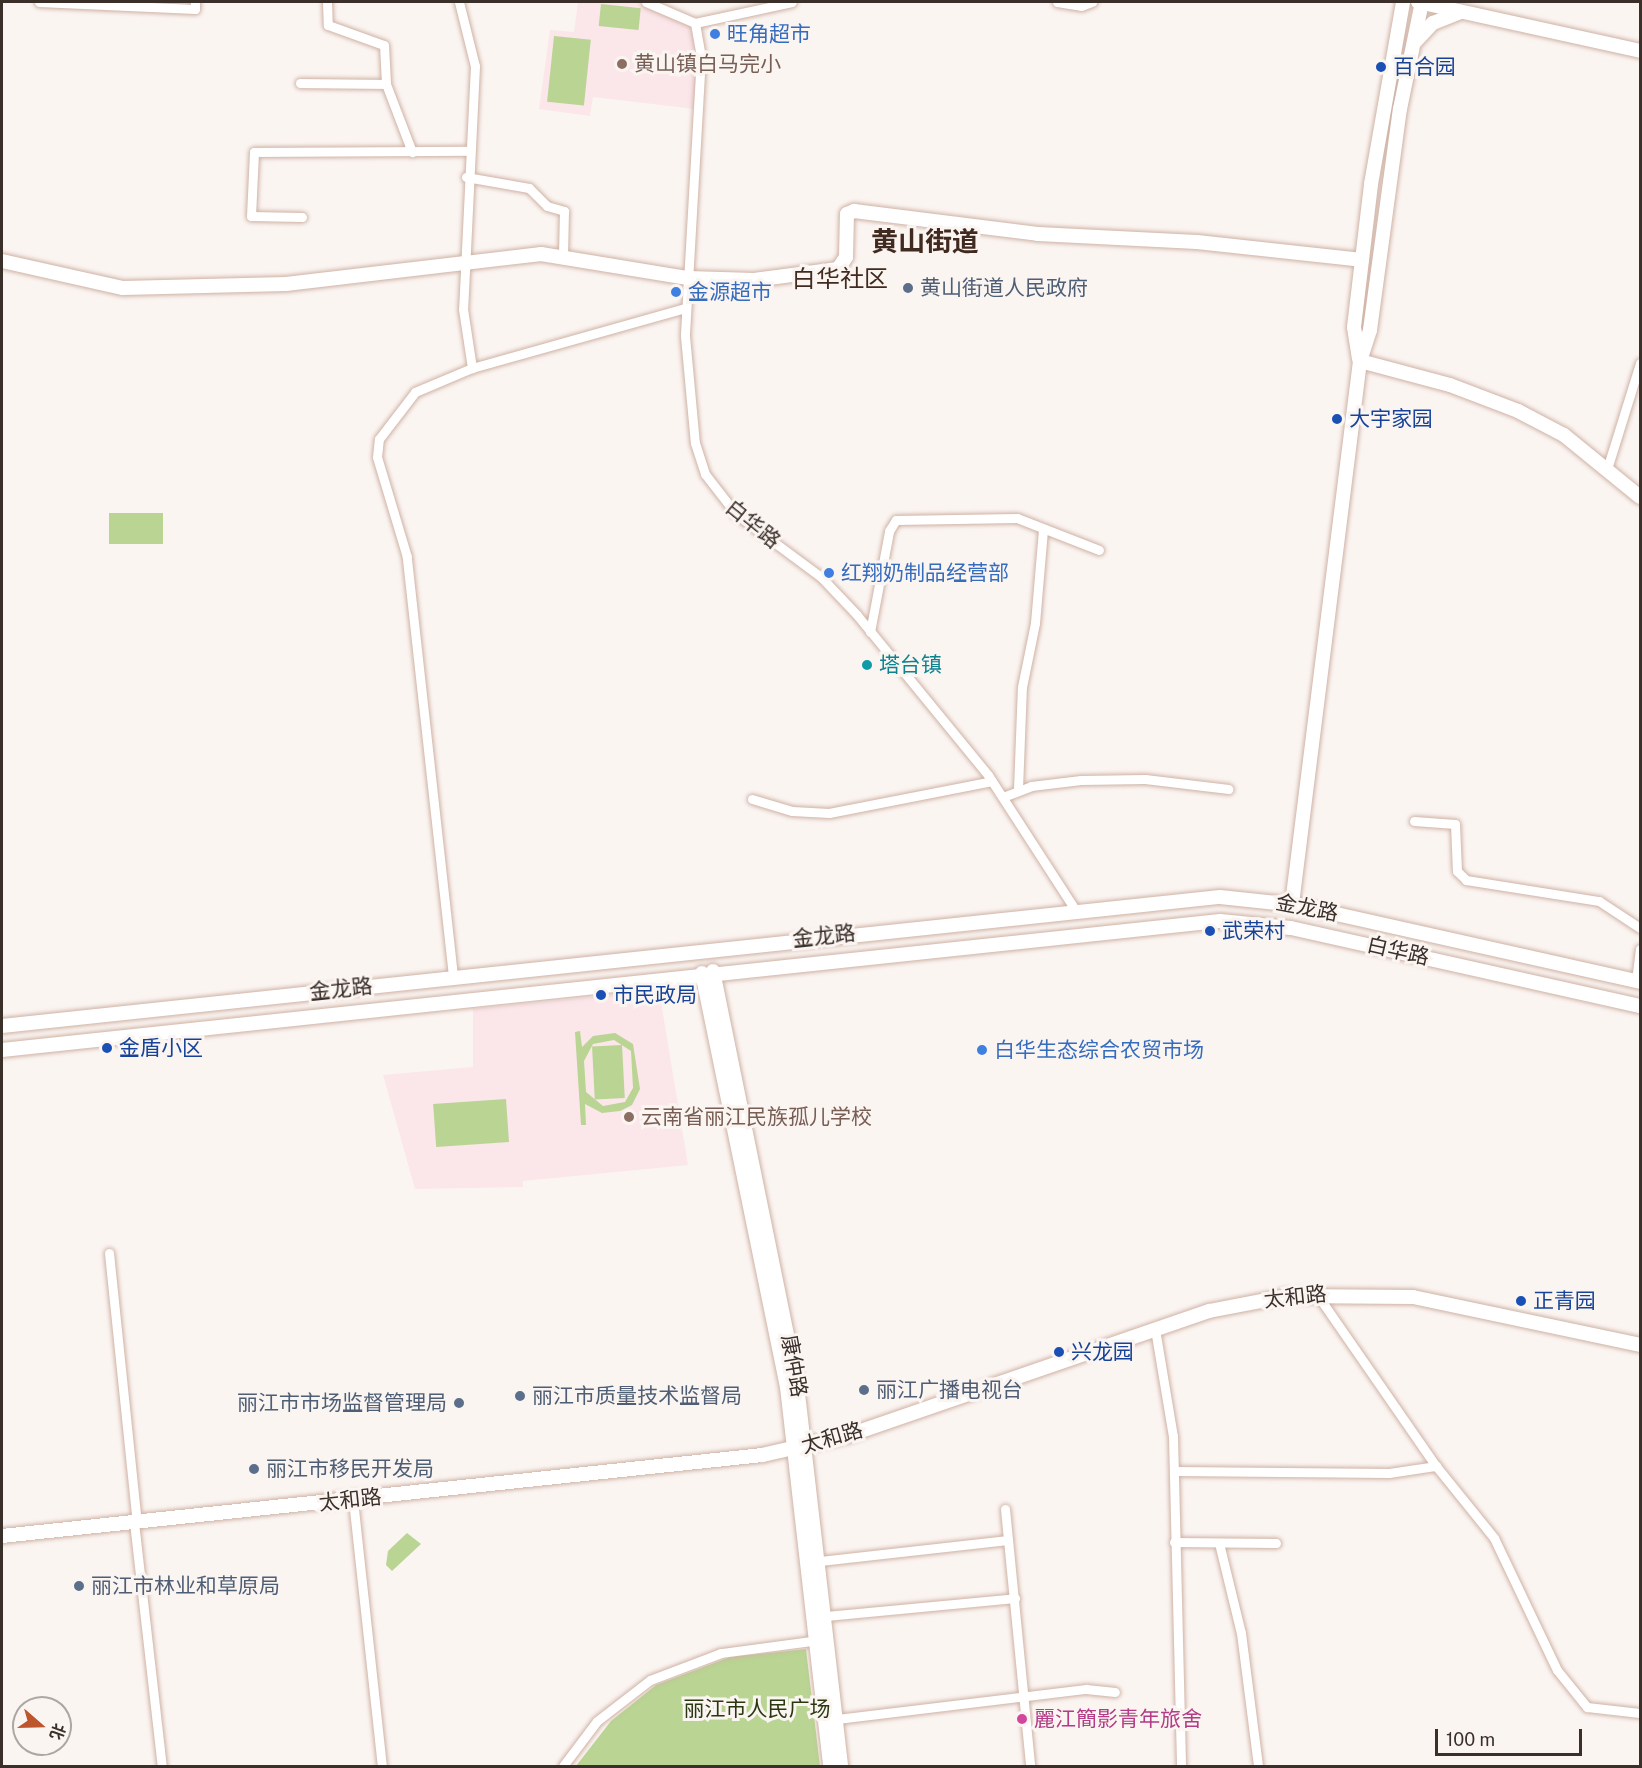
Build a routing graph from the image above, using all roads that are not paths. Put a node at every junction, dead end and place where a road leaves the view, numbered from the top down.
1 (39, 2) edge
2 (195, 2) edge
3 (327, 2) edge
4 (459, 2) edge
5 (646, 2) edge
6 (792, 2) edge
7 (1057, 2) edge
8 (1092, 2) edge
9 (1403, 2) edge
10 (1421, 2) edge
11 (1464, 4) edge
12 (695, 23) junction
13 (1641, 41) edge
14 (1412, 49) junction
15 (1641, 51) edge
16 (300, 83) dead end
17 (386, 84) junction
18 (468, 151) junction
19 (412, 152) junction
20 (466, 177) junction
21 (302, 217) dead end
22 (563, 256) junction
23 (1362, 260) junction
24 (2, 261) edge
25 (464, 264) junction
26 (688, 278) junction
27 (686, 308) junction
28 (1360, 361) junction
29 (1641, 363) edge
30 (471, 368) junction
31 (1607, 469) junction
32 (1641, 497) edge
33 (1043, 530) junction
34 (1099, 550) dead end
35 (870, 632) junction
36 (992, 781) junction
37 (1018, 789) junction
38 (1228, 789) dead end
39 (1003, 797) junction
40 (752, 800) dead end
41 (1414, 821) dead end
42 (1292, 904) junction
43 (1076, 911) junction
44 (1641, 928) edge
45 (1082, 934) joint
46 (1641, 949) edge
47 (708, 972) junction
48 (453, 976) junction
49 (1638, 981) edge
50 (1641, 1006) edge
51 (2, 1026) edge
52 (2, 1050) edge
53 (109, 1253) dead end
54 (1316, 1293) junction
55 (1155, 1329) junction
56 (1641, 1345) edge
57 (801, 1448) junction
58 (1436, 1466) junction
59 (1174, 1471) junction
60 (353, 1500) junction
61 (1005, 1509) dead end
62 (136, 1522) junction
63 (2, 1536) edge
64 (1008, 1540) junction
65 (1174, 1542) junction
66 (1219, 1543) junction
67 (1276, 1543) dead end
68 (819, 1561) junction
69 (1015, 1598) junction
70 (826, 1616) junction
71 (818, 1640) junction
72 (1115, 1692) dead end
73 (1023, 1696) junction
74 (1641, 1713) edge
75 (837, 1719) junction
76 (162, 1767) edge
77 (382, 1767) edge
78 (563, 1767) edge
79 (830, 1767) edge
80 (841, 1767) edge
81 (1030, 1767) edge
82 (1180, 1767) edge
83 (1258, 1767) edge

1 - 2 street
3 - 17 street
4 - 18 street
5 - 12 street
6 - 12 street
7 - 8 street
9 - 23 main road
10 - 11 main road
10 - 14 main road
11 - 13 main road
11 - 14 main road
11 - 15 main road
12 - 26 street, 白华路
14 - 28 main road
16 - 17 street
17 - 19 street
18 - 19 street
18 - 20 street
19 - 21 street
20 - 22 street
20 - 25 street
22 - 25 main road
22 - 26 main road
23 - 26 main road
23 - 28 main road
24 - 25 main road
25 - 30 street
26 - 27 street, 白华路
27 - 30 street
27 - 35 street, 白华路
28 - 31 main road
28 - 42 main road
29 - 31 street
30 - 48 street
31 - 32 main road
33 - 34 street
33 - 35 street
33 - 37 street
35 - 36 street, 白华路
36 - 39 street, 白华路
36 - 40 street
37 - 38 street
37 - 39 street
39 - 43 street, 白华路
41 - 44 street
42 - 43 main road, 金龙路
42 - 49 main road, 金龙路
43 - 48 main road, 金龙路
45 - 47 main road, 金龙路
45 - 50 main road, 白华路
46 - 49 street
47 - 52 main road, 金龙路
47 - 57 main road, 康仲路
48 - 51 main road, 金龙路
53 - 62 street
54 - 55 main road, 太和路
54 - 56 main road, 太和路
54 - 58 street
55 - 57 main road, 太和路
55 - 59 street
57 - 60 main road, 太和路
57 - 68 main road, 康仲路
57 - 71 main road, 康仲路
58 - 59 street
58 - 74 street
59 - 65 street
60 - 62 main road, 太和路
60 - 77 street
61 - 64 street
62 - 63 main road, 太和路
62 - 76 street
64 - 68 street
64 - 69 street
65 - 66 street
65 - 82 street
66 - 67 street
66 - 83 street
68 - 70 main road, 康仲路
69 - 70 street
69 - 73 street
70 - 75 main road, 康仲路
71 - 78 street
71 - 79 main road, 康仲路
72 - 73 street
73 - 75 street
73 - 81 street
75 - 80 main road, 康仲路

